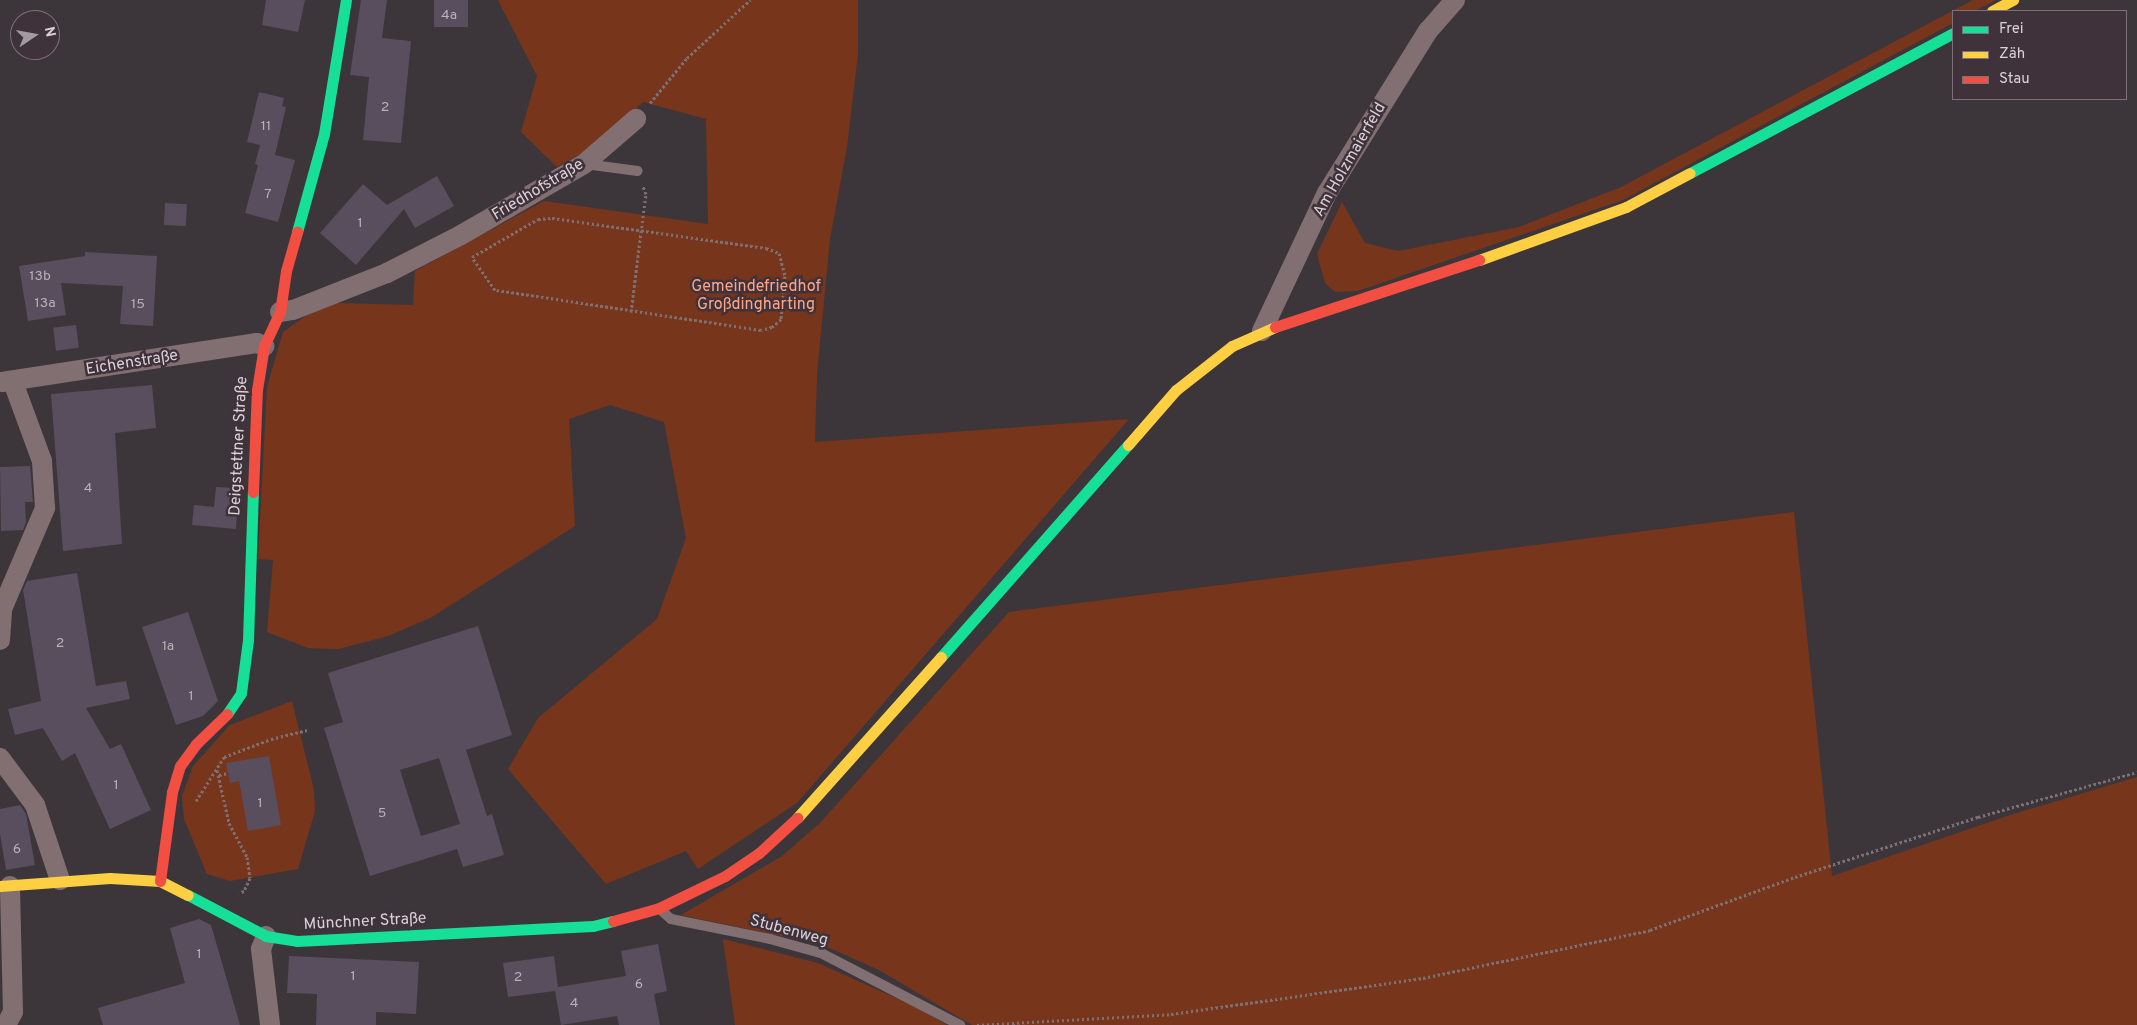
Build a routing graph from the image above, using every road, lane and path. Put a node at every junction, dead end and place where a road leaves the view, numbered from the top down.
1 (346, 0) edge
2 (750, 0) edge
3 (1456, 0) edge
4 (2013, 0) edge
5 (1994, 10) edge
6 (1952, 33) edge
7 (636, 118) joint
8 (584, 164) junction
9 (638, 171) joint
10 (641, 230) junction
11 (280, 312) junction
12 (631, 312) junction
13 (1262, 331) junction
14 (264, 346) junction
15 (7, 382) edge
16 (0, 640) edge
17 (307, 730) dead end
18 (0, 758) edge
19 (217, 770) junction
20 (2137, 772) edge
21 (228, 773) dead end
22 (219, 775) junction
23 (170, 818) junction
24 (60, 880) junction
25 (160, 881) junction
26 (5, 886) edge
27 (232, 896) dead end
28 (659, 908) junction
29 (266, 936) junction
30 (6, 1025) edge
31 (270, 1025) edge
32 (960, 1025) edge
33 (977, 1025) edge

1 - 11 street, Deigstettner Straße
2 - 7 path
3 - 13 street, Am Holzmaierfeld
4 - 5 street
6 - 13 street, Münchner Straße
7 - 8 street, Friedhofstraße
8 - 9 lane
8 - 11 street, Friedhofstraße
9 - 10 path
10 - 12 path
10 - 12 path
10 - 12 path
11 - 14 street, Deigstettner Straße
13 - 28 street, Münchner Straße
14 - 15 street, Eichenstraße
14 - 23 street, Deigstettner Straße
15 - 16 street
17 - 19 path
18 - 24 street
19 - 22 path
19 - 23 path
20 - 33 path
21 - 22 path
22 - 27 path
23 - 25 street, Deigstettner Straße
24 - 25 street, Münchner Straße
24 - 26 street, Münchner Straße
25 - 29 street, Münchner Straße
26 - 30 street
28 - 29 street, Münchner Straße
28 - 32 lane, Stubenweg
29 - 31 street

